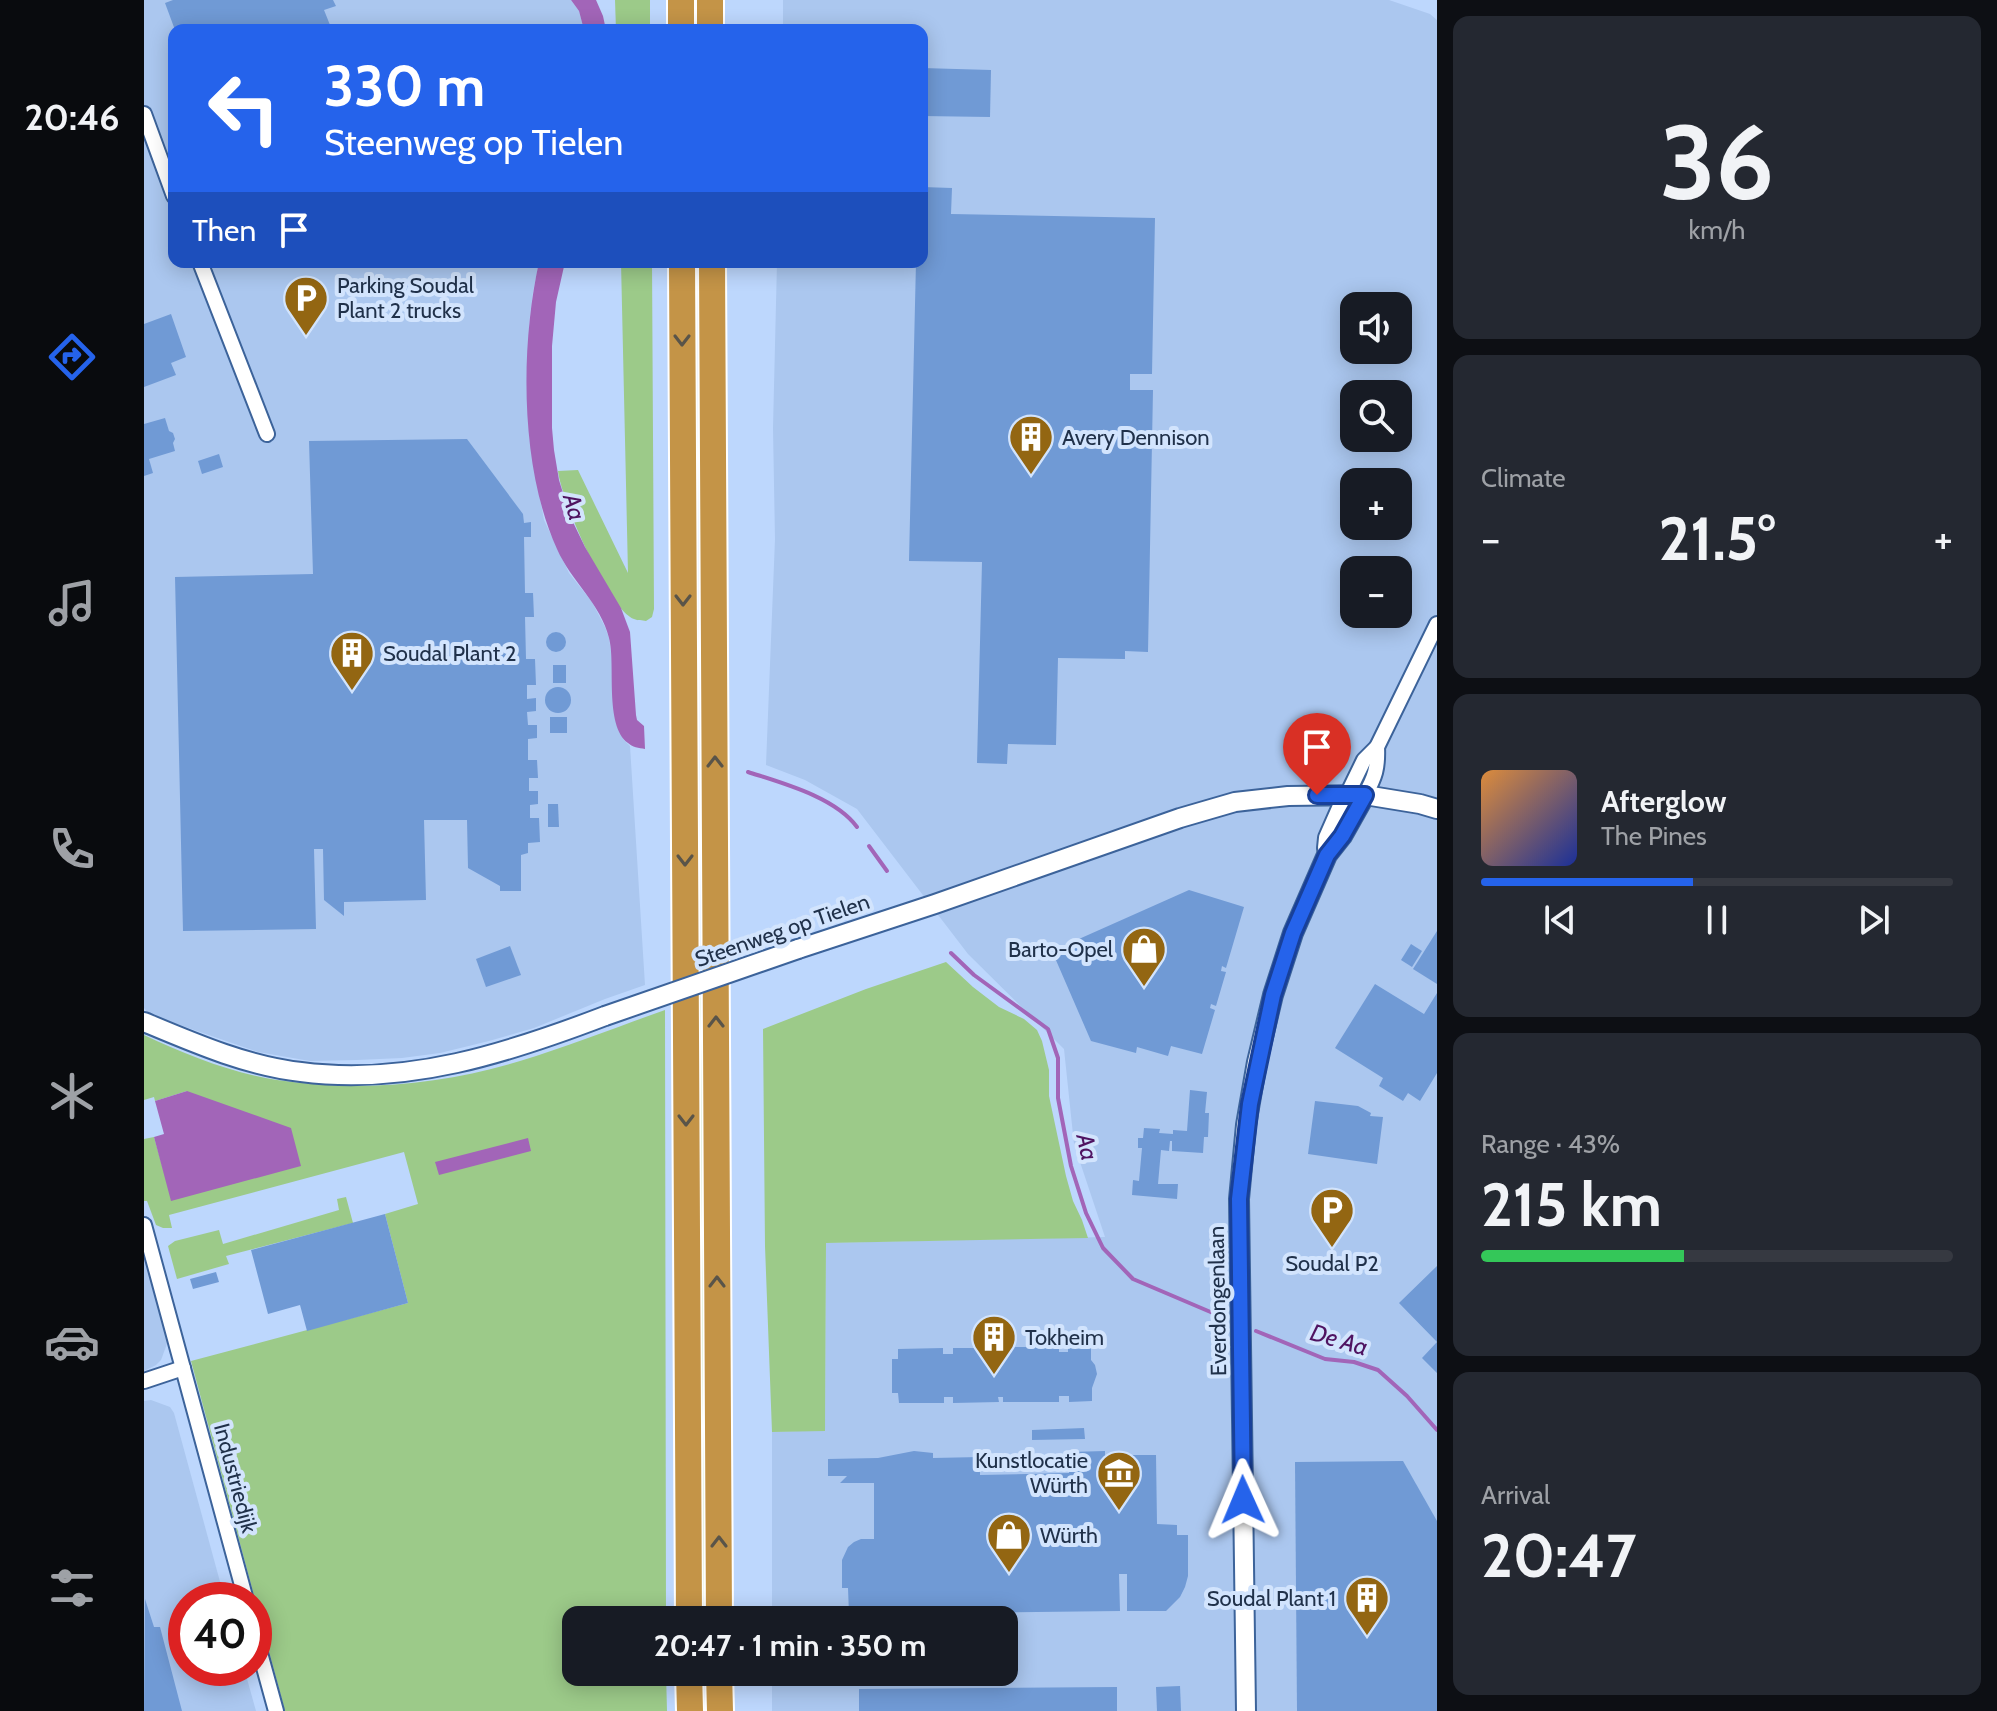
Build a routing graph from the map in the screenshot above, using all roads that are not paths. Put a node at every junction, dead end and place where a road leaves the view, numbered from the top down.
1 (681, 0) edge
2 (710, 0) edge
3 (681, 24) edge
4 (710, 24) edge
5 (144, 114) edge
6 (168, 180) edge
7 (202, 268) edge
8 (682, 268) edge
9 (712, 268) edge
10 (267, 434) dead end
11 (1437, 624) edge
12 (1356, 795) junction
13 (1437, 809) edge
14 (144, 1022) edge
15 (144, 1225) edge
16 (183, 1368) junction
17 (144, 1381) edge
18 (241, 1582) edge
19 (689, 1606) edge
20 (719, 1606) edge
21 (269, 1686) edge
22 (689, 1686) edge
23 (719, 1686) edge
24 (276, 1711) edge
25 (690, 1711) edge
26 (720, 1711) edge
27 (1246, 1711) edge

1 - 3 highway
2 - 4 highway
5 - 6 street
7 - 10 street
8 -> 19 highway
20 -> 9 highway
11 - 12 street
12 - 13 street, Steenweg op Tielen
12 - 14 street, Steenweg op Tielen, bridge
12 - 27 street, Everdongenlaan
15 - 16 street, Industriedijk
16 - 17 street
16 - 18 street, Industriedijk
21 - 24 street
22 - 25 highway
23 - 26 highway

